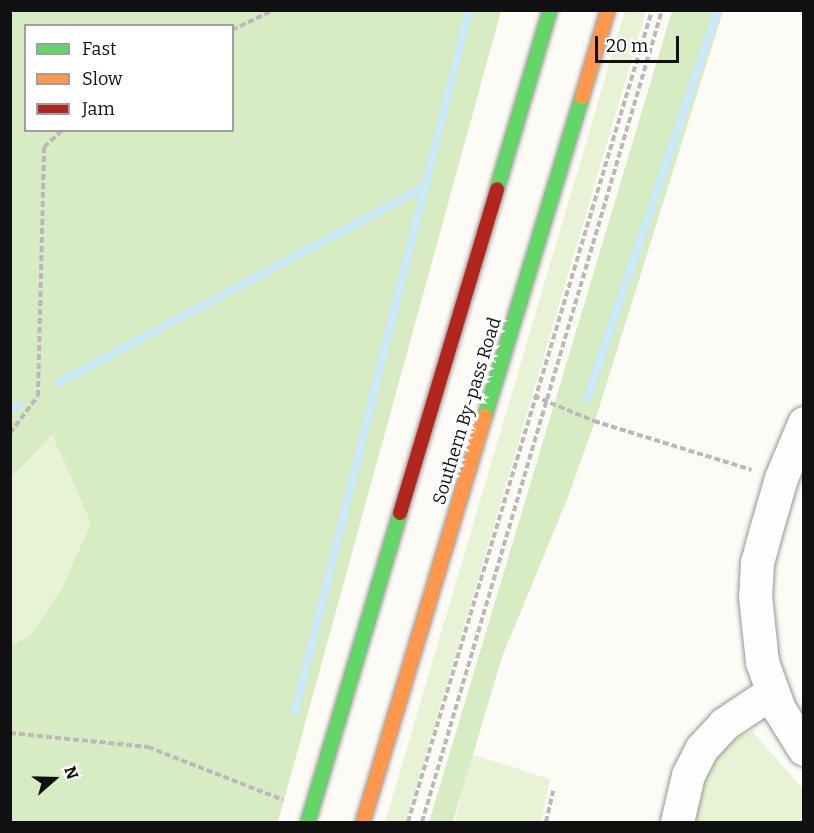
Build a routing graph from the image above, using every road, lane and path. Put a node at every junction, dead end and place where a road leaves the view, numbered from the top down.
1 (274, 10) edge
2 (550, 10) edge
3 (608, 10) edge
4 (652, 10) edge
5 (662, 10) edge
6 (234, 29) edge
7 (61, 132) edge
8 (534, 396) junction
9 (547, 403) junction
10 (804, 423) edge
11 (10, 433) edge
12 (781, 478) junction
13 (772, 692) junction
14 (10, 733) edge
15 (804, 750) edge
16 (553, 791) dead end
17 (312, 808) junction
18 (308, 822) edge
19 (363, 822) edge
20 (408, 822) edge
21 (422, 822) edge
22 (546, 822) edge
23 (677, 822) edge

1 - 6 path
2 - 17 highway, Southern By-pass Road
3 - 19 highway, Southern By-pass Road
4 - 8 path
5 - 9 path
7 - 11 path
8 - 9 path
8 - 20 path
9 - 12 path
9 - 21 path
10 - 12 street
12 - 13 street
13 - 15 street
13 - 23 street
14 - 17 path
16 - 22 path
17 - 18 highway, Southern By-pass Road

